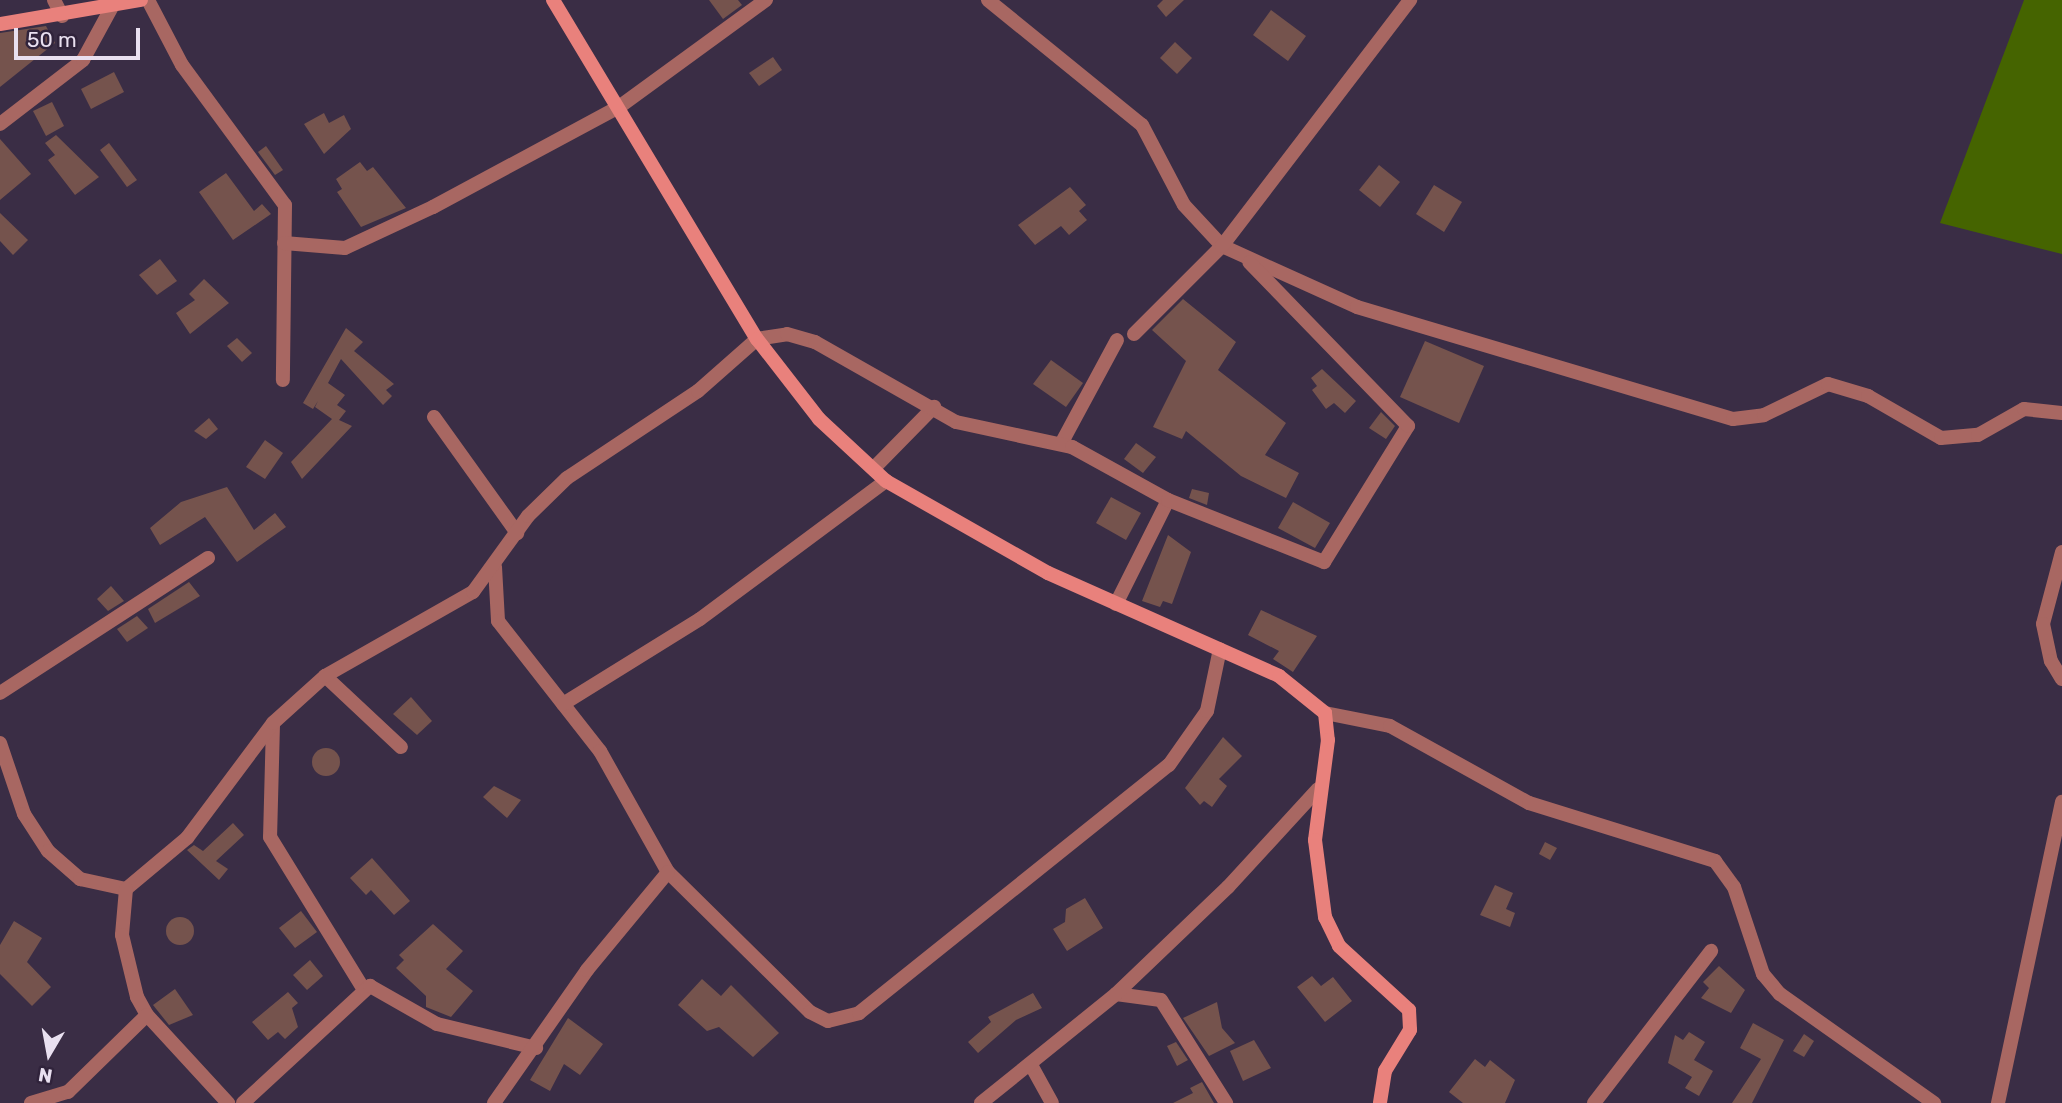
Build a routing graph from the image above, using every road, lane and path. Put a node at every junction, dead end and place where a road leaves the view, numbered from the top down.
1 (54, 0) edge
2 (141, 0) edge
3 (148, 0) edge
4 (553, 0) edge
5 (766, 0) edge
6 (988, 0) edge
7 (1410, 0) edge
8 (113, 5) junction
9 (62, 16) junction
10 (0, 24) edge
11 (619, 107) junction
12 (0, 124) edge
13 (284, 243) junction
14 (1222, 246) junction
15 (1249, 262) junction
16 (1134, 334) dead end
17 (757, 339) junction
18 (1117, 340) dead end
19 (283, 380) dead end
20 (934, 407) junction
21 (2062, 413) edge
22 (434, 417) dead end
23 (1061, 443) junction
24 (874, 468) junction
25 (886, 481) junction
26 (1168, 500) junction
27 (517, 533) junction
28 (2062, 552) edge
29 (208, 558) dead end
30 (495, 567) junction
31 (1116, 604) junction
32 (1220, 649) junction
33 (325, 676) junction
34 (2062, 679) edge
35 (0, 693) edge
36 (563, 704) junction
37 (1325, 713) junction
38 (273, 723) junction
39 (0, 743) edge
40 (401, 747) dead end
41 (1318, 789) junction
42 (2062, 803) edge
43 (668, 872) junction
44 (126, 889) junction
45 (1711, 951) dead end
46 (363, 988) junction
47 (1116, 994) junction
48 (147, 1016) junction
49 (536, 1048) junction
50 (1031, 1065) junction
51 (65, 1098) edge
52 (31, 1103) edge
53 (228, 1103) edge
54 (243, 1103) edge
55 (494, 1103) edge
56 (981, 1103) edge
57 (1052, 1103) edge
58 (1226, 1103) edge
59 (1380, 1103) edge
60 (1594, 1103) edge
61 (1934, 1103) edge
62 (1998, 1103) edge

1 - 9 street
2 - 8 street
3 - 13 street
4 - 11 street
5 - 11 street
6 - 14 street
7 - 14 street
8 - 9 street
8 - 12 street
9 - 10 street
11 - 13 street
11 - 17 street
13 - 19 street
14 - 15 street
14 - 16 street
15 - 21 street
15 - 26 street
17 - 20 street
17 - 24 street
17 - 27 street
18 - 23 street
20 - 23 street
20 - 24 street
22 - 27 street
23 - 26 street
24 - 25 street
25 - 31 street
25 - 36 street
26 - 31 street
27 - 30 street
28 - 34 street
29 - 35 street
30 - 33 street
30 - 36 street
31 - 32 street
32 - 37 street
32 - 43 street
33 - 38 street
33 - 40 street
36 - 43 street
37 - 41 street
37 - 61 street
38 - 44 street
38 - 46 street
39 - 44 street
41 - 47 street
41 - 59 street
42 - 62 street
43 - 49 street
44 - 48 street
45 - 60 street
46 - 49 street
46 - 54 street
47 - 50 street
47 - 58 street
48 - 51 street
48 - 53 street
49 - 55 street
50 - 56 street
50 - 57 street
51 - 52 street

